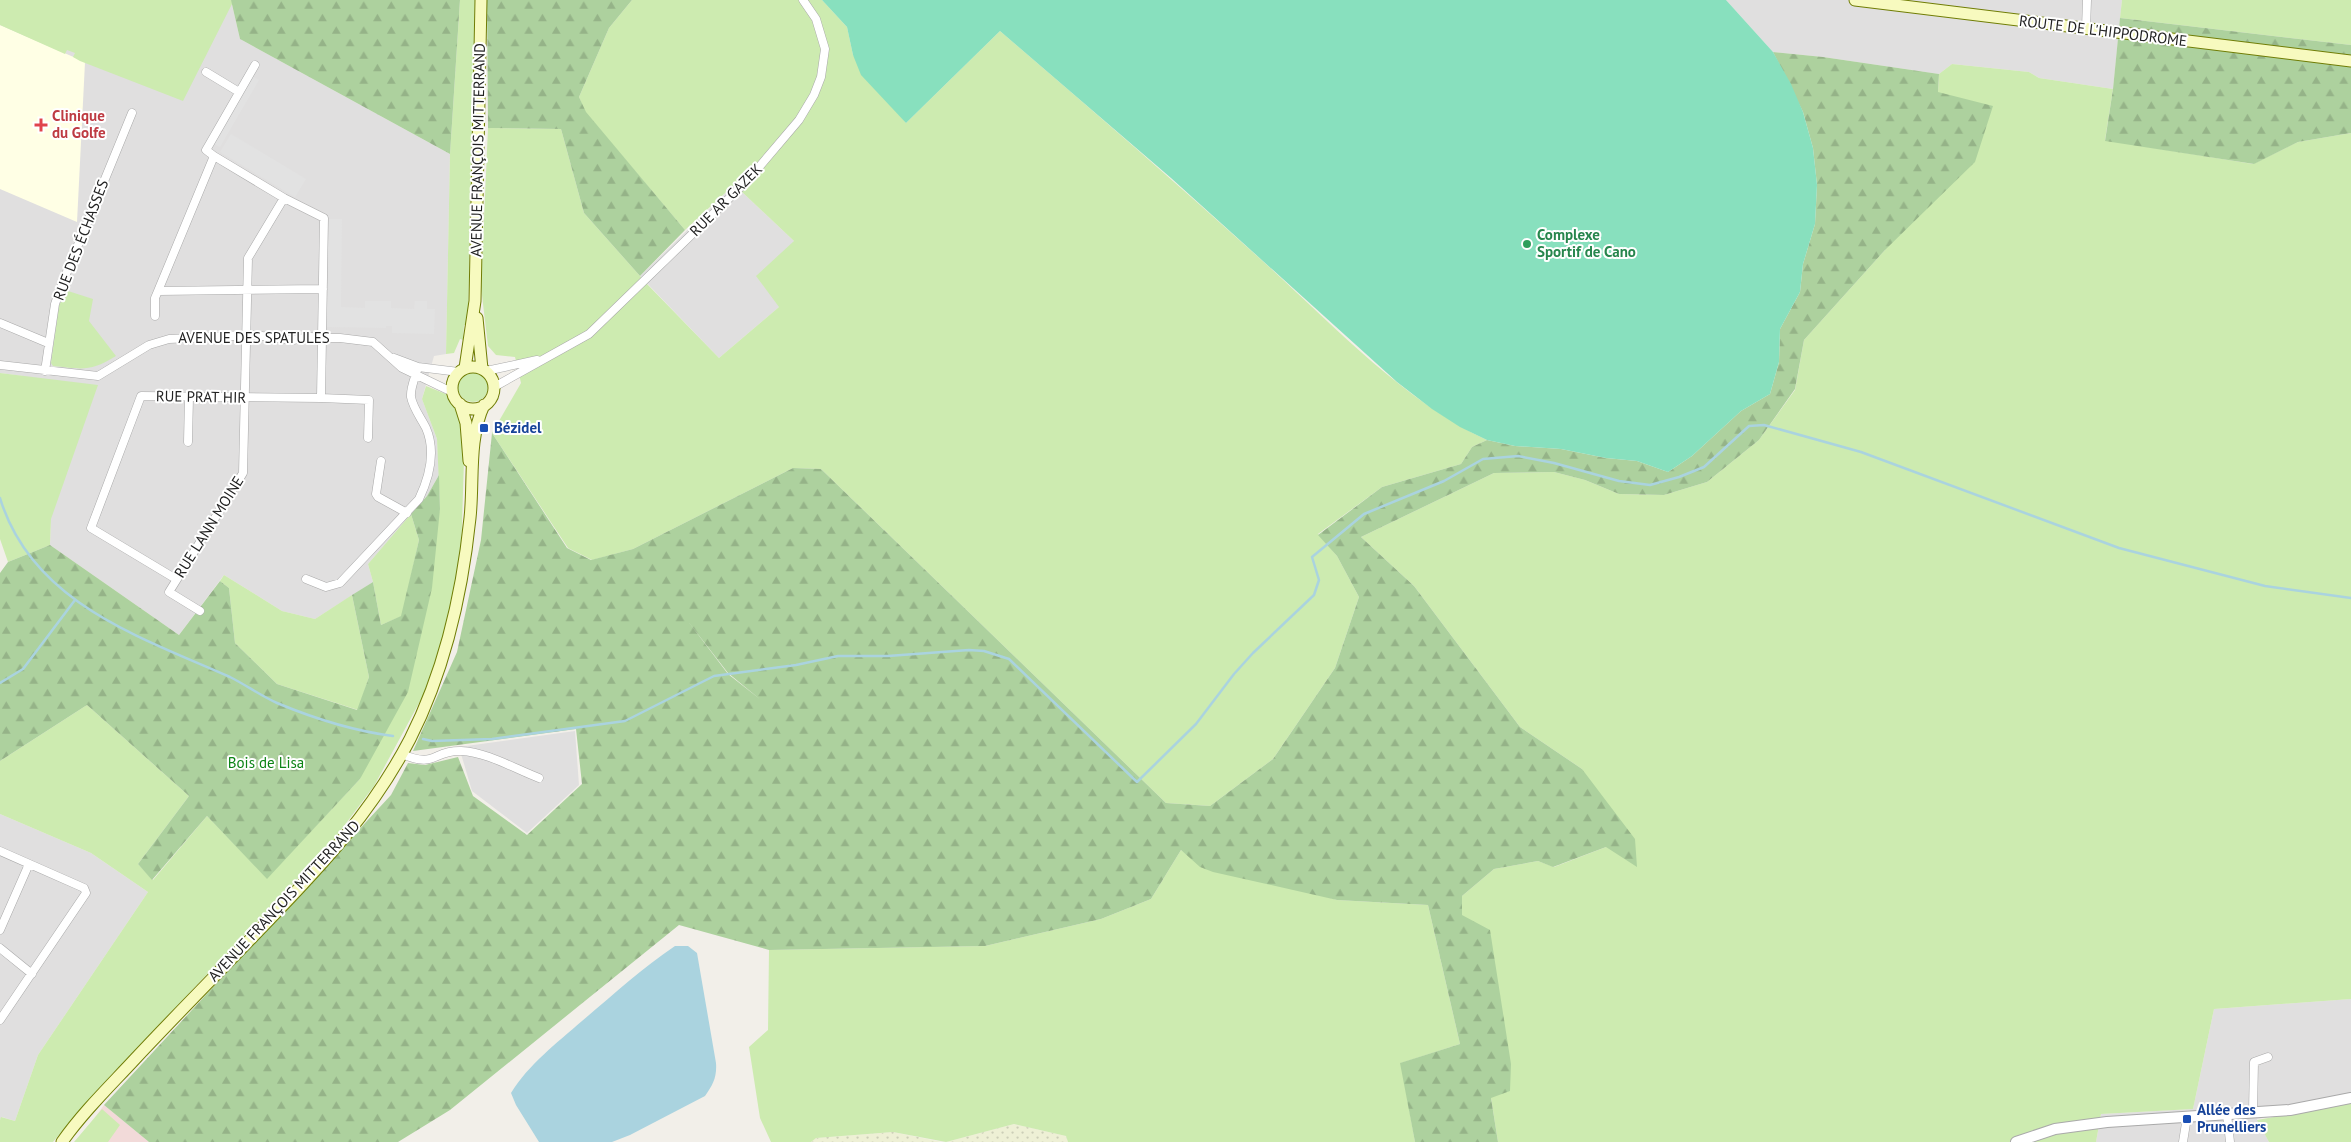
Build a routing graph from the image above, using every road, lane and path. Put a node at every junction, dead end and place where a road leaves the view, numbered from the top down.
1 (481, 0) edge
2 (803, 0) edge
3 (1855, 0) edge
4 (2087, 0) edge
5 (1926, 4) edge
6 (2086, 28) junction
7 (2351, 61) edge
8 (255, 65) dead end
9 (206, 72) dead end
10 (239, 92) junction
11 (132, 113) dead end
12 (214, 156) junction
13 (284, 198) junction
14 (247, 289) junction
15 (322, 289) junction
16 (158, 291) junction
17 (475, 300) junction
18 (154, 316) dead end
19 (0, 323) edge
20 (246, 336) junction
21 (322, 337) junction
22 (48, 343) junction
23 (547, 358) junction
24 (0, 365) edge
25 (417, 370) junction
26 (462, 370) junction
27 (484, 370) junction
28 (45, 371) junction
29 (494, 387) junction
30 (452, 392) junction
31 (188, 397) junction
32 (245, 398) junction
33 (321, 398) junction
34 (460, 404) junction
35 (484, 405) junction
36 (368, 438) dead end
37 (188, 442) dead end
38 (381, 461) dead end
39 (471, 467) junction
40 (408, 513) junction
41 (176, 579) junction
42 (306, 579) dead end
43 (200, 610) dead end
44 (402, 754) junction
45 (539, 778) dead end
46 (0, 851) edge
47 (29, 864) junction
48 (0, 930) edge
49 (0, 948) edge
50 (32, 974) junction
51 (0, 1020) edge
52 (2268, 1057) dead end
53 (2351, 1098) edge
54 (2253, 1112) junction
55 (2227, 1114) junction
56 (2187, 1116) junction
57 (62, 1142) edge
58 (2016, 1142) edge
59 (2183, 1142) edge
60 (2230, 1142) edge

1 - 17 main road, AVENUE FRANÇOIS MITTERRAND
2 - 23 street, RUE AR GAZEK
3 - 5 main road, ROUTE DE L'HIPPODROME
4 - 6 street
5 - 6 main road, ROUTE DE L'HIPPODROME
6 - 7 main road, ROUTE DE L'HIPPODROME
8 - 10 street
9 - 10 street
10 - 12 street
11 - 22 street, RUE DES ÉCHASSES
12 - 13 street
12 - 16 street
13 - 14 street, RUE LANN MOINE
13 - 15 street
14 - 15 street
14 - 16 street
14 - 20 street, RUE LANN MOINE
15 - 21 street
16 - 18 street
17 - 26 main road, AVENUE FRANÇOIS MITTERRAND
17 - 27 main road, AVENUE FRANÇOIS MITTERRAND
19 - 22 street
20 - 21 street, AVENUE DES SPATULES
20 - 28 street, AVENUE DES SPATULES
20 - 32 street, RUE LANN MOINE
21 - 25 street, AVENUE DES SPATULES
21 - 33 street
22 - 28 street, RUE DES ÉCHASSES
23 - 27 street, RUE AR GAZEK
23 - 29 street, RUE AR GAZEK
24 - 28 street, AVENUE DES SPATULES
25 - 26 street, AVENUE DES SPATULES
25 - 30 street, AVENUE DES SPATULES
25 - 40 street
26 - 27 main road
26 - 30 main road
27 - 29 main road
29 - 35 main road
30 - 34 main road
31 - 32 street, RUE PRAT HIR
31 - 37 street
31 - 41 street, RUE PRAT HIR
32 - 33 street, RUE PRAT HIR
32 - 41 street, RUE LANN MOINE
33 - 36 street, RUE PRAT HIR
34 - 35 main road
34 - 39 main road, AVENUE FRANÇOIS MITTERRAND
35 - 39 main road, AVENUE FRANÇOIS MITTERRAND
38 - 40 street
39 - 44 main road, AVENUE FRANÇOIS MITTERRAND
40 - 42 street
41 - 43 street, RUE LANN MOINE
44 - 45 street
44 - 57 main road, AVENUE FRANÇOIS MITTERRAND
46 - 47 street
47 - 48 street
47 - 50 street
49 - 50 street
50 - 51 street
52 - 54 street
53 - 54 street
54 - 55 street
55 - 56 street
55 - 60 street
56 - 58 street
56 - 59 street

